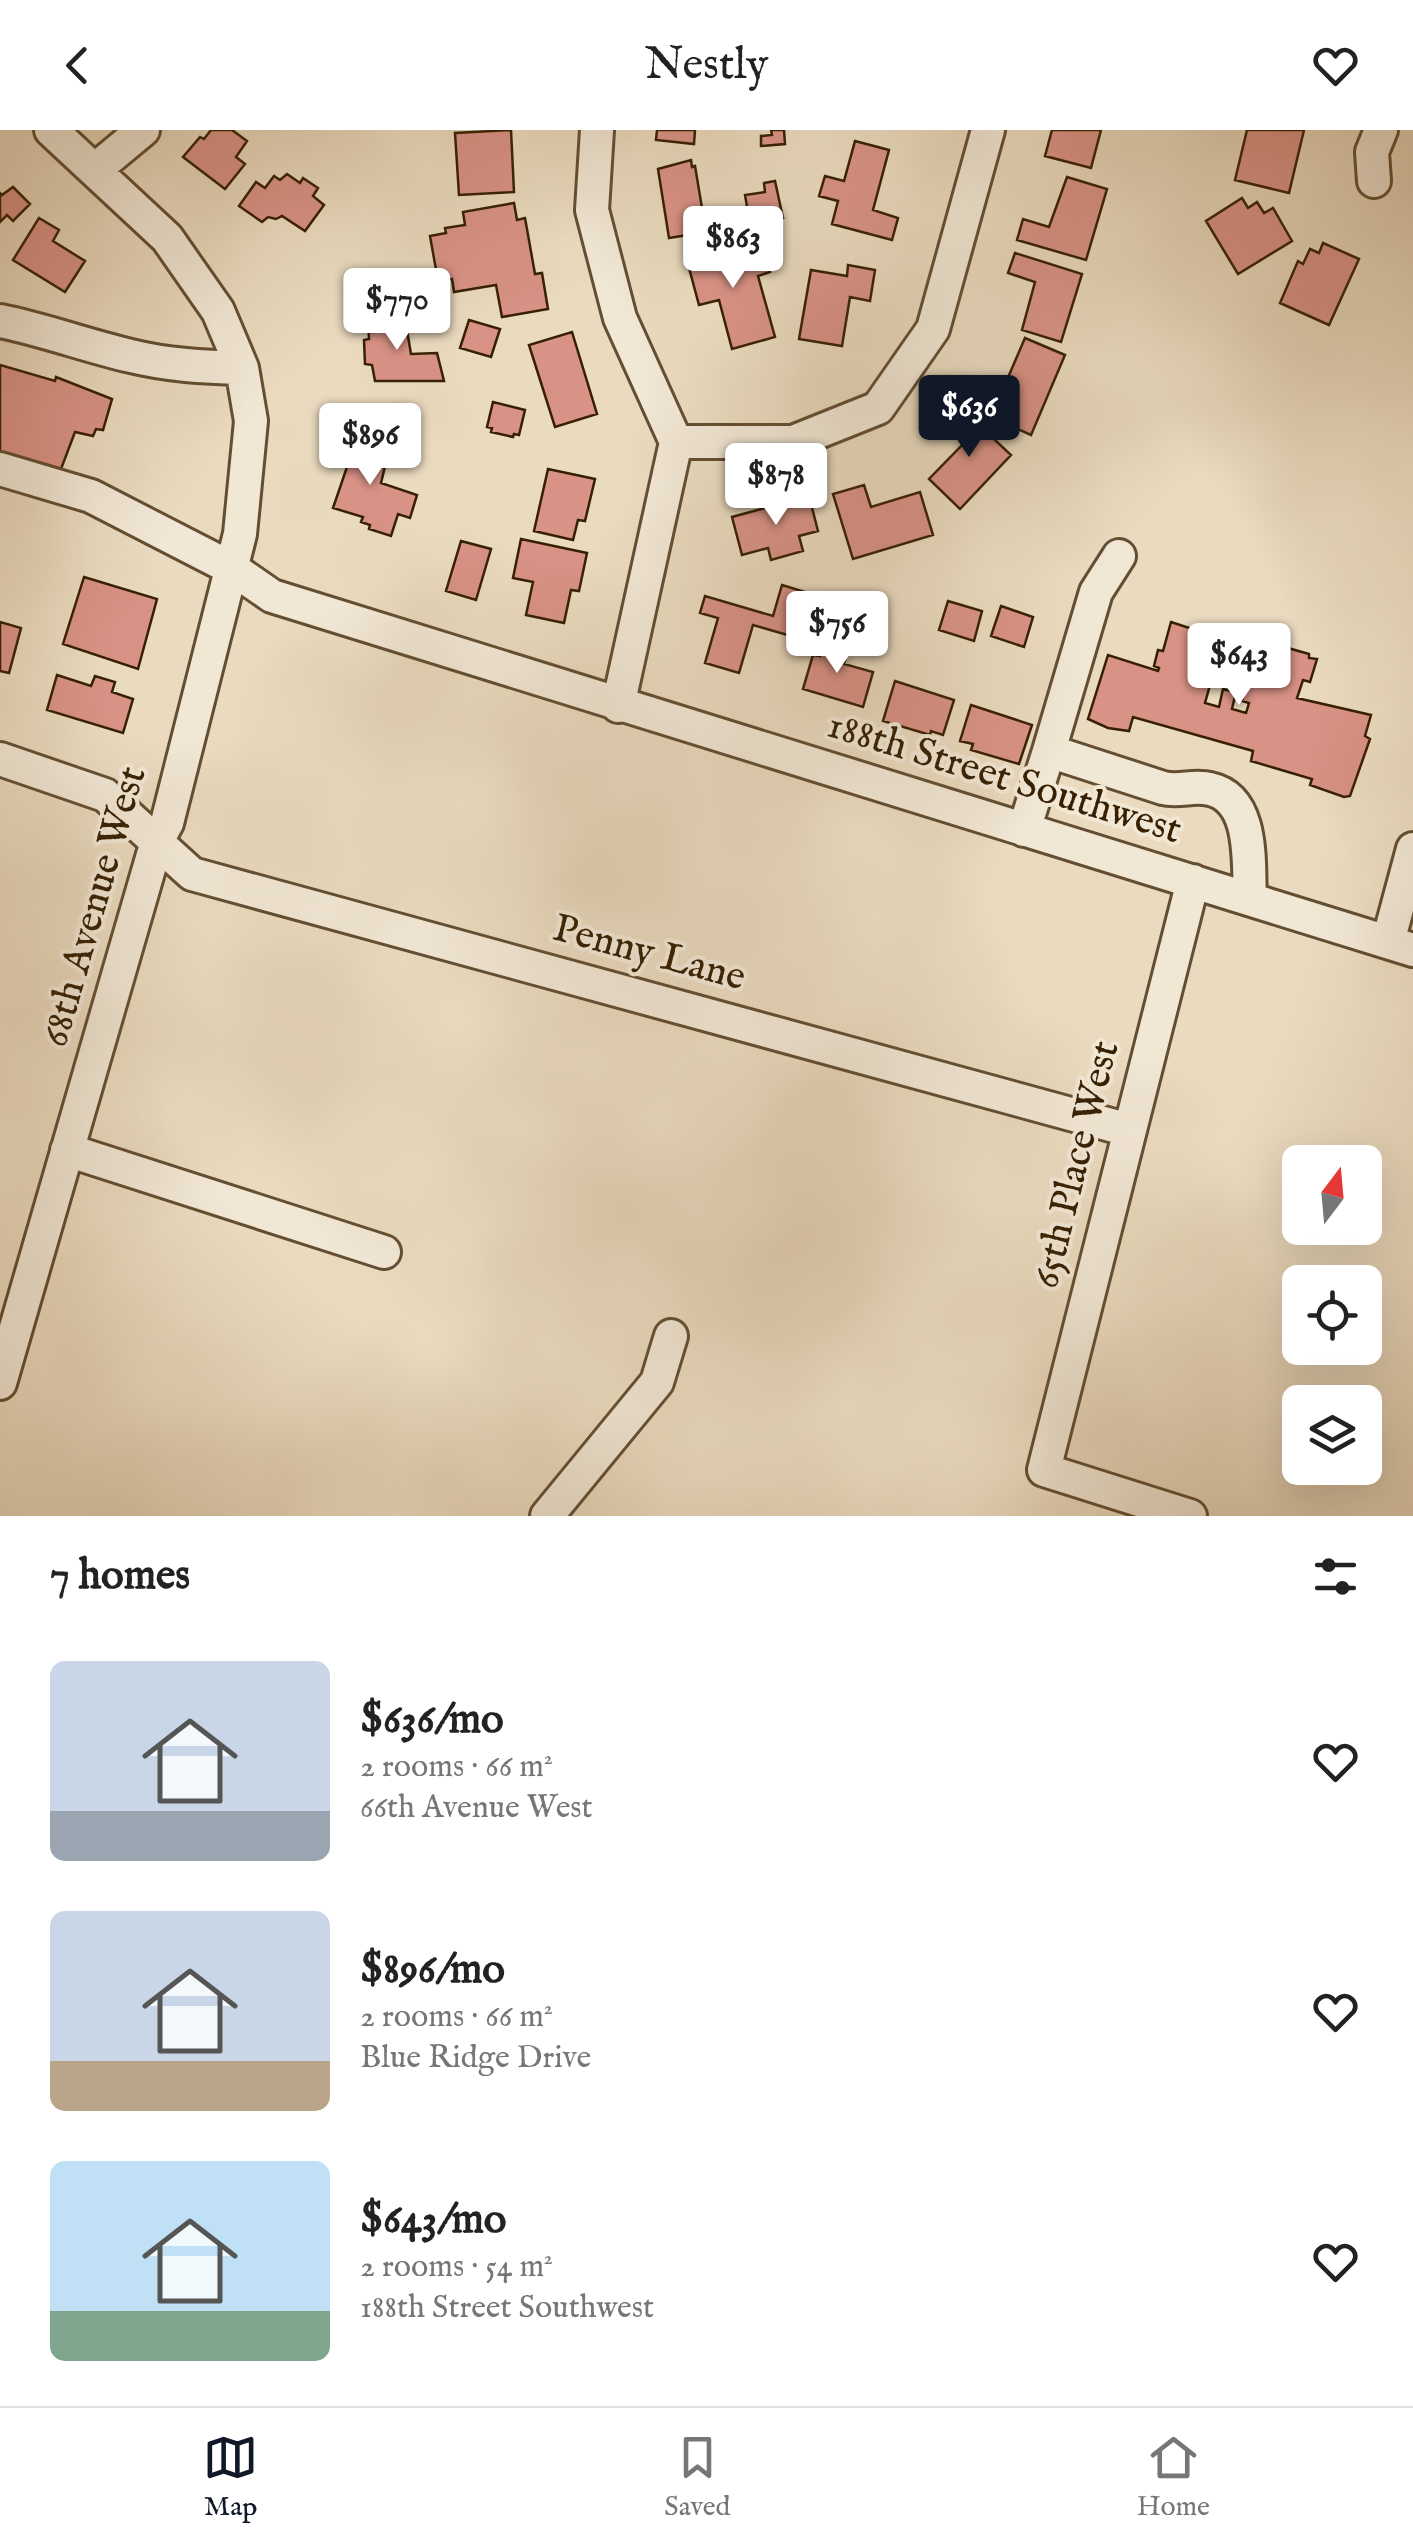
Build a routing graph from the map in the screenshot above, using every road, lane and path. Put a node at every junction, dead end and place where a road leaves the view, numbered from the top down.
1 (50, 130) edge
2 (143, 130) edge
3 (597, 130) edge
4 (988, 130) edge
5 (1381, 130) edge
6 (96, 169) junction
7 (1374, 181) dead end
8 (0, 321) edge
9 (242, 368) junction
10 (676, 442) junction
11 (0, 470) edge
12 (1120, 556) dead end
13 (233, 569) junction
14 (618, 706) junction
15 (1049, 750) junction
16 (0, 759) edge
17 (1024, 830) junction
18 (157, 842) junction
19 (1413, 849) edge
20 (1193, 882) junction
21 (1250, 899) junction
22 (1400, 946) edge
23 (1129, 1130) junction
24 (67, 1150) junction
25 (384, 1252) dead end
26 (8, 1325) edge
27 (671, 1336) dead end
28 (0, 1383) edge
29 (546, 1516) edge
30 (1190, 1516) edge

1 - 6 street, 68th Avenue West
2 - 6 street
3 - 10 street
4 - 10 street
5 - 7 street
6 - 9 street, 68th Avenue West
8 - 9 street
9 - 13 street, 68th Avenue West
10 - 14 street
11 - 13 street, 188th Street Southwest
12 - 15 street
13 - 14 street, 188th Street Southwest
13 - 18 street, 68th Avenue West
14 - 17 street, 188th Street Southwest
15 - 17 street
15 - 21 street
16 - 18 street, Penny Lane
17 - 20 street, 188th Street Southwest
18 - 23 street, Penny Lane
18 - 24 street, 68th Avenue West
19 - 22 street
20 - 21 street, 188th Street Southwest
20 - 23 street, 65th Place West
21 - 22 street, 188th Street Southwest
23 - 30 street, 65th Place West
24 - 25 street
24 - 26 street, 68th Avenue West
26 - 28 street, 68th Avenue West
27 - 29 street

